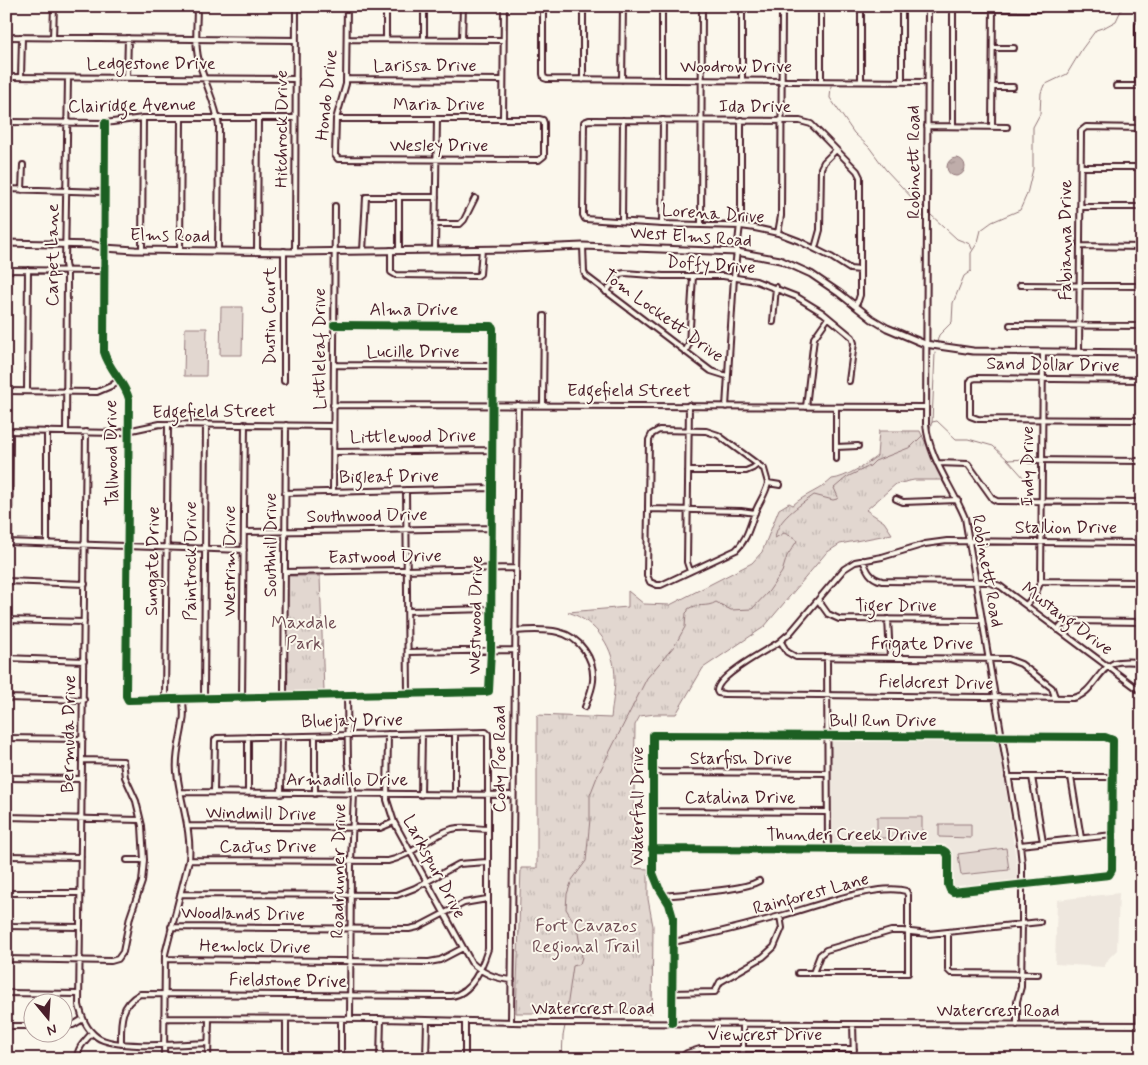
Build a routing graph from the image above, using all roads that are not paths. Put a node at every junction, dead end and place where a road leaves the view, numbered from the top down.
1 (54, 6) edge
2 (197, 6) edge
3 (296, 6) edge
4 (347, 6) edge
5 (386, 6) edge
6 (424, 6) edge
7 (462, 6) edge
8 (504, 6) edge
9 (544, 6) edge
10 (583, 6) edge
11 (623, 6) edge
12 (662, 6) edge
13 (702, 6) edge
14 (742, 6) edge
15 (782, 6) edge
16 (821, 6) edge
17 (861, 6) edge
18 (902, 6) edge
19 (928, 7) edge
20 (953, 7) edge
21 (993, 8) edge
22 (1033, 8) edge
23 (1040, 9) dead end
24 (1138, 25) dead end
25 (6, 37) edge
26 (22, 38) junction
27 (53, 38) junction
28 (128, 38) junction
29 (196, 39) junction
30 (347, 39) junction
31 (386, 39) junction
32 (424, 39) junction
33 (296, 40) junction
34 (462, 40) junction
35 (503, 40) junction
36 (993, 48) junction
37 (1014, 48) dead end
38 (6, 77) edge
39 (21, 77) junction
40 (127, 77) junction
41 (68, 78) junction
42 (204, 78) junction
43 (296, 79) junction
44 (346, 79) junction
45 (503, 80) junction
46 (582, 80) junction
47 (622, 80) junction
48 (662, 80) junction
49 (702, 80) junction
50 (742, 81) junction
51 (781, 81) junction
52 (821, 81) junction
53 (861, 81) junction
54 (902, 81) junction
55 (928, 82) junction
56 (1116, 86) dead end
57 (1140, 86) edge
58 (993, 87) junction
59 (1013, 87) dead end
60 (143, 118) junction
61 (218, 118) junction
62 (295, 118) junction
63 (181, 119) junction
64 (258, 119) junction
65 (336, 119) junction
66 (436, 119) junction
67 (503, 120) junction
68 (623, 120) junction
69 (663, 120) junction
70 (702, 120) junction
71 (742, 120) junction
72 (781, 121) junction
73 (6, 122) edge
74 (67, 122) junction
75 (105, 123) junction
76 (927, 126) junction
77 (952, 126) junction
78 (992, 127) junction
79 (1007, 127) dead end
80 (1142, 128) edge
81 (836, 150) junction
82 (336, 157) joint
83 (436, 159) junction
84 (543, 159) joint
85 (23, 165) dead end
86 (1080, 167) junction
87 (1142, 168) edge
88 (6, 189) edge
89 (22, 190) junction
90 (67, 191) junction
91 (104, 192) junction
92 (399, 196) junction
93 (436, 196) junction
94 (475, 198) dead end
95 (335, 206) dead end
96 (1080, 207) junction
97 (1142, 207) edge
98 (585, 219) joint
99 (622, 220) junction
100 (435, 224) junction
101 (662, 224) junction
102 (701, 224) junction
103 (741, 226) junction
104 (778, 233) junction
105 (6, 243) edge
106 (65, 244) junction
107 (583, 246) junction
108 (1080, 246) junction
109 (1142, 247) edge
110 (104, 248) junction
111 (815, 248) junction
112 (142, 250) junction
113 (180, 250) junction
114 (391, 250) junction
115 (399, 250) junction
116 (435, 250) junction
117 (482, 250) junction
118 (218, 251) junction
119 (257, 251) junction
120 (284, 251) junction
121 (363, 251) junction
122 (295, 252) junction
123 (334, 252) junction
124 (737, 252) junction
125 (6, 270) edge
126 (28, 270) junction
127 (860, 270) junction
128 (67, 271) junction
129 (104, 271) junction
130 (694, 276) junction
131 (734, 277) junction
132 (1020, 286) dead end
133 (1080, 286) junction
134 (1142, 286) edge
135 (776, 287) junction
136 (606, 292) junction
137 (854, 305) junction
138 (544, 316) dead end
139 (828, 318) junction
140 (772, 322) dead end
141 (1010, 325) dead end
142 (334, 326) junction
143 (1079, 326) junction
144 (1142, 326) edge
145 (493, 327) joint
146 (925, 344) junction
147 (685, 352) junction
148 (1043, 352) junction
149 (1079, 352) junction
150 (1142, 353) edge
151 (334, 365) junction
152 (492, 366) junction
153 (727, 376) junction
154 (1043, 379) junction
155 (119, 380) junction
156 (284, 380) dead end
157 (1142, 380) edge
158 (849, 381) dead end
159 (6, 391) edge
160 (27, 391) junction
161 (67, 392) junction
162 (333, 405) junction
163 (518, 405) junction
164 (543, 405) junction
165 (493, 406) junction
166 (689, 406) junction
167 (726, 406) junction
168 (836, 406) junction
169 (806, 407) junction
170 (925, 407) junction
171 (1042, 419) junction
172 (1142, 420) edge
173 (206, 423) junction
174 (168, 424) junction
175 (245, 424) junction
176 (286, 425) junction
177 (333, 426) junction
178 (8, 431) edge
179 (47, 431) junction
180 (128, 431) junction
181 (689, 431) junction
182 (66, 432) junction
183 (86, 432) junction
184 (858, 446) dead end
185 (836, 447) junction
186 (493, 450) junction
187 (334, 452) junction
188 (836, 459) dead end
189 (1030, 460) dead end
190 (1042, 460) junction
191 (1142, 461) edge
192 (938, 463) junction
193 (758, 464) junction
194 (688, 470) junction
195 (768, 483) junction
196 (780, 485) dead end
197 (492, 488) junction
198 (406, 490) junction
199 (333, 492) junction
200 (285, 493) junction
201 (896, 499) dead end
202 (958, 500) junction
203 (1042, 502) junction
204 (1142, 502) edge
205 (648, 509) junction
206 (688, 510) junction
207 (754, 513) junction
208 (492, 528) junction
209 (406, 529) junction
210 (244, 532) junction
211 (285, 532) junction
212 (970, 541) junction
213 (8, 542) edge
214 (1042, 542) junction
215 (1142, 543) edge
216 (46, 544) junction
217 (85, 545) junction
218 (128, 546) junction
219 (166, 548) junction
220 (205, 549) junction
221 (244, 550) junction
222 (863, 560) junction
223 (516, 568) junction
224 (492, 569) junction
225 (407, 570) junction
226 (285, 572) junction
227 (690, 572) junction
228 (6, 581) edge
229 (1041, 581) junction
230 (976, 582) junction
231 (1142, 582) edge
232 (85, 584) junction
233 (818, 600) junction
234 (1026, 605) junction
235 (491, 609) junction
236 (407, 611) junction
237 (6, 620) edge
238 (888, 620) junction
239 (982, 620) junction
240 (84, 622) junction
241 (1142, 622) edge
242 (1058, 630) junction
243 (515, 631) junction
244 (780, 642) junction
245 (491, 650) junction
246 (515, 650) junction
247 (408, 652) junction
248 (827, 657) junction
249 (890, 657) junction
250 (6, 658) edge
251 (988, 658) junction
252 (84, 660) junction
253 (1142, 662) edge
254 (1108, 667) junction
255 (717, 690) joint
256 (1142, 692) edge
257 (408, 693) junction
258 (347, 694) junction
259 (827, 695) junction
260 (284, 696) junction
261 (994, 697) junction
262 (1054, 697) junction
263 (6, 698) edge
264 (127, 698) joint
265 (242, 698) junction
266 (165, 699) junction
267 (183, 699) junction
268 (204, 699) junction
269 (84, 700) junction
270 (585, 707) dead end
271 (455, 733) junction
272 (388, 734) junction
273 (422, 734) junction
274 (488, 734) joint
275 (653, 734) joint
276 (348, 735) junction
277 (827, 735) junction
278 (282, 736) junction
279 (315, 736) junction
280 (248, 737) junction
281 (1001, 737) junction
282 (6, 738) edge
283 (83, 739) junction
284 (1113, 740) joint
285 (82, 760) junction
286 (654, 772) junction
287 (828, 773) junction
288 (1008, 776) junction
289 (1032, 776) junction
290 (1071, 777) junction
291 (1113, 777) junction
292 (6, 778) edge
293 (82, 779) junction
294 (181, 792) junction
295 (214, 792) junction
296 (248, 793) junction
297 (281, 794) junction
298 (315, 794) junction
299 (354, 794) junction
300 (387, 794) junction
301 (455, 794) junction
302 (488, 794) junction
303 (421, 795) junction
304 (514, 795) junction
305 (653, 811) junction
306 (827, 812) junction
307 (6, 817) edge
308 (82, 818) junction
309 (140, 820) junction
310 (394, 822) junction
311 (187, 826) junction
312 (352, 828) junction
313 (488, 829) junction
314 (1113, 835) junction
315 (1081, 838) junction
316 (1043, 842) junction
317 (1020, 845) junction
318 (652, 849) junction
319 (828, 850) junction
320 (411, 852) junction
321 (6, 856) edge
322 (81, 857) junction
323 (127, 860) dead end
324 (144, 860) junction
325 (189, 860) junction
326 (351, 861) junction
327 (488, 862) junction
328 (759, 881) dead end
329 (426, 882) junction
330 (1022, 884) junction
331 (6, 893) edge
332 (81, 894) junction
333 (181, 894) junction
334 (351, 895) junction
335 (664, 896) junction
336 (487, 899) junction
337 (444, 913) junction
338 (780, 916) junction
339 (1142, 919) edge
340 (1040, 922) dead end
341 (1022, 924) junction
342 (6, 926) edge
343 (80, 927) junction
344 (172, 927) junction
345 (351, 929) junction
346 (908, 932) junction
347 (948, 932) junction
348 (673, 942) junction
349 (463, 948) junction
350 (6, 959) edge
351 (80, 960) junction
352 (165, 960) junction
353 (1141, 961) edge
354 (351, 962) junction
355 (479, 970) junction
356 (798, 973) dead end
357 (813, 973) junction
358 (1021, 974) junction
359 (1038, 974) dead end
360 (512, 980) junction
361 (6, 993) edge
362 (164, 993) junction
363 (672, 993) junction
364 (79, 994) junction
365 (350, 996) junction
366 (164, 1018) junction
367 (208, 1019) junction
368 (286, 1019) junction
369 (350, 1019) junction
370 (381, 1019) junction
371 (83, 1020) junction
372 (341, 1020) junction
373 (426, 1021) junction
374 (465, 1022) junction
375 (511, 1022) junction
376 (672, 1023) junction
377 (743, 1023) junction
378 (853, 1024) junction
379 (72, 1025) edge
380 (1017, 1025) junction
381 (1140, 1025) edge
382 (6, 1026) edge
383 (22, 1026) edge
384 (92, 1033) junction
385 (208, 1043) junction
386 (122, 1044) junction
387 (164, 1044) junction
388 (743, 1049) junction
389 (854, 1049) junction
390 (78, 1059) edge
391 (164, 1059) edge
392 (208, 1059) edge
393 (286, 1059) edge
394 (341, 1059) edge
395 (380, 1059) edge
396 (426, 1059) edge
397 (465, 1059) edge
398 (679, 1059) edge
399 (743, 1059) edge
400 (854, 1059) edge

1 - 27 street
2 - 29 street
3 - 33 street, Hitchrock Drive
4 - 30 street, Hondo Drive
5 - 31 street
6 - 32 street
7 - 34 street
8 - 35 street
9 - 46 street, Woodrow Drive
10 - 46 street
11 - 47 street
12 - 48 street
13 - 49 street
14 - 50 street
15 - 51 street
16 - 52 street
17 - 53 street
18 - 54 street
19 - 20 street
19 - 55 street, Robinett Road
20 - 21 street
20 - 77 street
21 - 22 street
21 - 36 street
22 - 23 street
24 - 57 street
25 - 26 street
26 - 27 street
26 - 39 street
27 - 28 street
28 - 29 street
28 - 40 street
29 - 33 street
29 - 42 street
30 - 31 street
30 - 44 street, Hondo Drive
31 - 32 street
32 - 34 street
33 - 43 street, Hitchrock Drive
34 - 35 street
35 - 45 street
36 - 37 street
36 - 58 street
38 - 39 street, Ledgestone Drive
39 - 41 street, Ledgestone Drive
40 - 41 street, Ledgestone Drive
40 - 42 street, Ledgestone Drive
41 - 74 street, Carpet Lane
42 - 43 street, Ledgestone Drive
42 - 61 street
43 - 62 street, Hitchrock Drive
44 - 45 street, Larissa Drive
44 - 65 street, Hondo Drive
45 - 67 street
46 - 47 street, Woodrow Drive
47 - 48 street, Woodrow Drive
48 - 49 street, Woodrow Drive
49 - 50 street, Woodrow Drive
49 - 70 street
50 - 51 street, Woodrow Drive
51 - 52 street, Woodrow Drive
51 - 72 street
52 - 53 street, Woodrow Drive
53 - 54 street, Woodrow Drive
54 - 55 street, Woodrow Drive
55 - 76 street, Robinett Road
56 - 57 street
58 - 59 street
58 - 78 street
60 - 63 street, Clairidge Avenue
60 - 75 street, Clairidge Avenue
60 - 112 street
61 - 63 street, Clairidge Avenue
61 - 64 street, Clairidge Avenue
61 - 118 street
62 - 64 street
62 - 122 street, Hitchrock Drive
63 - 113 street
64 - 119 street
65 - 66 street, Maria Drive
65 - 82 street, Hondo Drive
66 - 67 street, Maria Drive
66 - 83 street
67 - 84 street, Maria Drive
68 - 69 street, Ida Drive
68 - 98 street, Ida Drive
68 - 99 street
69 - 70 street, Ida Drive
69 - 101 street
70 - 71 street, Ida Drive
70 - 102 street
71 - 72 street, Ida Drive
71 - 103 street
72 - 81 street, Ida Drive
72 - 104 street
73 - 74 street, Clairidge Avenue
74 - 75 street, Clairidge Avenue
74 - 90 street, Carpet Lane
75 - 91 street, Tallwood Drive
76 - 77 street
76 - 146 street, Robinett Road
77 - 78 street
78 - 79 street
80 - 86 street, Fabianna Drive
81 - 111 street
81 - 127 street, Ida Drive
82 - 83 street, Wesley Drive
83 - 84 street, Wesley Drive
83 - 93 street
85 - 89 street
86 - 87 street
86 - 96 street, Fabianna Drive
88 - 89 street
89 - 90 street
90 - 91 street
90 - 106 street, Carpet Lane
91 - 110 street, Tallwood Drive
92 - 93 street
92 - 115 street
92 - 121 street
93 - 100 street
94 - 100 street
95 - 123 street, Littleleaf Drive
96 - 97 street
96 - 108 street, Fabianna Drive
98 - 99 street, Lorena Drive
99 - 101 street, Lorena Drive
100 - 116 street
101 - 102 street, Lorena Drive
102 - 103 street, Lorena Drive
103 - 104 street, Lorena Drive
103 - 124 street
104 - 111 street, Lorena Drive
105 - 106 main road, Elms Road
106 - 110 main road, Elms Road
106 - 128 street, Carpet Lane
107 - 117 main road, West Elms Road
107 - 124 main road, West Elms Road
107 - 136 street, Tom Lockett Drive
108 - 109 street
108 - 133 street, Fabianna Drive
110 - 112 main road, Elms Road
110 - 129 street, Tallwood Drive
111 - 127 street, Lorena Drive
112 - 113 main road, Elms Road
113 - 118 main road, Elms Road
114 - 115 main road, West Elms Road
114 - 117 street
114 - 121 main road, West Elms Road
115 - 116 main road, West Elms Road
116 - 117 main road, West Elms Road
118 - 119 main road, Elms Road
119 - 120 main road, Elms Road
120 - 122 main road, Elms Road
120 - 156 street, Dustin Court
121 - 123 main road, West Elms Road
122 - 123 main road, Elms Road
123 - 142 street, Littleleaf Drive
124 - 131 street
124 - 137 main road, West Elms Road
125 - 126 street
126 - 128 street
126 - 160 street
127 - 137 street, Ida Drive
128 - 129 street
128 - 161 street, Carpet Lane
129 - 155 street, Tallwood Drive
130 - 131 street, Doffy Drive
130 - 136 street, Doffy Drive
130 - 147 street
131 - 135 street, Doffy Drive
131 - 153 street
132 - 133 street
133 - 134 street
133 - 143 street, Fabianna Drive
135 - 139 street, Doffy Drive
135 - 140 street
136 - 147 street, Tom Lockett Drive
137 - 146 main road, West Elms Road
138 - 164 street
139 - 158 street, Doffy Drive
139 - 169 street
141 - 143 street
142 - 145 street, Alma Drive
142 - 151 street, Littleleaf Drive
143 - 144 street
143 - 149 street, Fabianna Drive
145 - 152 street, Westwood Drive
146 - 148 main road, West Elms Road
146 - 170 street, Robinett Road
147 - 153 street, Tom Lockett Drive
148 - 149 main road, West Elms Road
148 - 154 street, Indy Drive
149 - 150 main road, West Elms Road
151 - 152 street, Lucille Drive
151 - 162 street, Littleleaf Drive
152 - 165 street, Westwood Drive
153 - 167 street
154 - 157 street, Sand Dollar Drive
154 - 171 street, Indy Drive
154 - 171 street, Sand Dollar Drive
155 - 161 street
155 - 180 street, Tallwood Drive
159 - 160 street
160 - 161 street
161 - 182 street, Carpet Lane
162 - 165 street, Edgefield Street
162 - 177 street, Littleleaf Drive
163 - 164 street, Edgefield Street
163 - 165 street, Edgefield Street
163 - 223 street, Cody Poe Road
164 - 166 street, Edgefield Street
165 - 186 street, Westwood Drive
166 - 167 street, Edgefield Street
166 - 181 street
167 - 169 street, Edgefield Street
168 - 169 street, Edgefield Street
168 - 170 street, Edgefield Street
168 - 185 street
170 - 192 street, Robinett Road
171 - 172 street
171 - 190 street, Indy Drive
173 - 174 street, Edgefield Street
173 - 175 street, Edgefield Street
173 - 220 street, Paintrock Drive
174 - 180 street, Edgefield Street
174 - 219 street, Sungate Drive
175 - 176 street, Edgefield Street
175 - 210 street, Westrim Drive
176 - 177 street, Edgefield Street
176 - 200 street, Southhill Drive
177 - 187 street, Littleleaf Drive
178 - 179 street, Edgefield Street
178 - 213 street
179 - 182 street, Edgefield Street
179 - 216 street
180 - 183 street, Edgefield Street
180 - 218 street, Tallwood Drive
181 - 193 street
181 - 194 street
181 - 205 street
182 - 183 street, Edgefield Street
183 - 217 street, Bermuda Drive
184 - 185 street
185 - 188 street
186 - 187 street, Littlewood Drive
186 - 197 street, Westwood Drive
187 - 199 street, Littleleaf Drive
189 - 190 street
190 - 191 street
190 - 203 street, Indy Drive
192 - 202 street, Robinett Road
192 - 203 street
193 - 194 street
193 - 195 street
194 - 206 street
195 - 196 street
195 - 207 street
197 - 198 street, Bigleaf Drive
197 - 208 street, Westwood Drive
198 - 199 street, Bigleaf Drive
198 - 209 street
199 - 200 street, Bigleaf Drive
200 - 211 street, Southhill Drive
201 - 202 street
202 - 212 street, Robinett Road
203 - 204 street
203 - 214 street, Indy Drive
205 - 206 street
205 - 227 street
206 - 207 street
206 - 227 street
207 - 227 street
208 - 209 street, Southwood Drive
208 - 224 street, Westwood Drive
209 - 211 street, Southwood Drive
209 - 225 street
210 - 211 street, Southwood Drive
210 - 221 street, Westrim Drive
211 - 226 street, Southhill Drive
212 - 214 street, Stallion Drive
212 - 222 street, Stallion Drive
212 - 230 street, Robinett Road
213 - 216 street
214 - 215 street, Stallion Drive
214 - 229 street, Indy Drive
216 - 217 street
217 - 218 street
217 - 232 street, Bermuda Drive
218 - 219 street
218 - 264 street, Tallwood Drive
219 - 220 street
219 - 266 street, Sungate Drive
220 - 221 street
220 - 268 street, Paintrock Drive
221 - 265 street, Westrim Drive
222 - 230 street, Mustang Drive
222 - 233 street, Stallion Drive
223 - 224 street, Eastwood Drive
223 - 243 street, Cody Poe Road
224 - 225 street, Eastwood Drive
224 - 235 street, Westwood Drive
225 - 226 street, Eastwood Drive
225 - 236 street
226 - 260 street, Southhill Drive
228 - 232 street
229 - 231 street
229 - 234 street, Indy Drive
230 - 234 street, Mustang Drive
230 - 239 street, Robinett Road
232 - 240 street, Bermuda Drive
233 - 238 street, Tiger Drive
233 - 244 street, Stallion Drive
234 - 242 street, Mustang Drive
235 - 236 street
235 - 245 street, Westwood Drive
236 - 247 street
237 - 240 street
238 - 239 street, Tiger Drive
238 - 249 street
239 - 251 street, Robinett Road
240 - 252 street, Bermuda Drive
241 - 242 street
242 - 254 street, Mustang Drive
243 - 246 street, Cody Poe Road
243 - 270 street
244 - 248 street, Frigate Drive
244 - 255 street, Stallion Drive
245 - 246 street
245 - 247 street
245 - 257 street, Westwood Drive
246 - 304 street, Cody Poe Road
247 - 257 street
248 - 249 street, Frigate Drive
248 - 259 street
249 - 251 street, Frigate Drive
250 - 252 street
251 - 261 street, Robinett Road
251 - 262 street, Frigate Drive
252 - 269 street, Bermuda Drive
253 - 254 street
254 - 256 street, Mustang Drive
254 - 262 street, Fieldcrest Drive
255 - 259 street, Fieldcrest Drive
257 - 258 street, Westwood Drive
258 - 260 street, Westwood Drive
258 - 276 street, Roadrunner Drive
259 - 261 street, Fieldcrest Drive
259 - 277 street
260 - 265 street, Westwood Drive
261 - 262 street, Fieldcrest Drive
261 - 281 street, Robinett Road
263 - 269 street
264 - 266 street, Westwood Drive
265 - 268 street, Westwood Drive
266 - 267 street, Westwood Drive
267 - 268 street, Westwood Drive
267 - 294 street
269 - 283 street, Bermuda Drive
271 - 273 street, Bluejay Drive
271 - 274 street, Bluejay Drive
271 - 301 street
272 - 273 street, Bluejay Drive
272 - 276 street, Bluejay Drive
272 - 300 street, Larkspur Drive
273 - 303 street
274 - 302 street, Fieldstone Drive
275 - 277 street, Bull Run Drive
275 - 286 street, Waterfall Drive
276 - 279 street, Bluejay Drive
276 - 299 street, Roadrunner Drive
277 - 281 street, Bull Run Drive
277 - 287 street
278 - 279 street, Bluejay Drive
278 - 280 street, Bluejay Drive
278 - 297 street
279 - 298 street
280 - 295 street, Bluejay Drive
280 - 296 street
281 - 284 street, Bull Run Drive
281 - 288 street, Robinett Road
282 - 283 street
283 - 285 street, Bermuda Drive
284 - 291 street, Thunder Creek Drive
285 - 293 street, Bermuda Drive
285 - 309 street
286 - 287 street, Starfish Drive
286 - 305 street, Waterfall Drive
287 - 306 street
288 - 289 street
288 - 317 street, Robinett Road
289 - 290 street
289 - 316 street
290 - 291 street
290 - 315 street
291 - 314 street, Thunder Creek Drive
292 - 293 street
293 - 308 street, Bermuda Drive
294 - 295 street, Armadillo Drive
294 - 311 street
295 - 296 street, Armadillo Drive
296 - 297 street, Armadillo Drive
297 - 298 street, Armadillo Drive
298 - 299 street, Armadillo Drive
299 - 300 street, Armadillo Drive
299 - 312 street, Roadrunner Drive
300 - 303 street, Armadillo Drive
300 - 310 street, Larkspur Drive
301 - 302 street, Armadillo Drive
301 - 303 street, Armadillo Drive
302 - 304 street, Armadillo Drive
302 - 313 street, Fieldstone Drive
304 - 360 street, Cody Poe Road
305 - 306 street, Catalina Drive
305 - 318 street, Waterfall Drive
306 - 319 street
307 - 308 street
308 - 309 street
308 - 322 street, Bermuda Drive
309 - 324 street
310 - 312 street, Windmill Drive
310 - 320 street, Larkspur Drive
311 - 312 street, Windmill Drive
311 - 325 street
312 - 326 street, Roadrunner Drive
313 - 320 street, Cactus Drive
313 - 327 street, Fieldstone Drive
314 - 315 street
314 - 330 street, Thunder Creek Drive
315 - 316 street
316 - 317 street
317 - 330 street, Robinett Road
318 - 319 street, Thunder Creek Drive
318 - 335 street, Waterfall Drive
319 - 330 street, Thunder Creek Drive
320 - 326 street, Cactus Drive
320 - 329 street, Larkspur Drive
321 - 322 street
322 - 332 street, Bermuda Drive
323 - 324 street
324 - 351 street
325 - 326 street, Cactus Drive
325 - 333 street
326 - 334 street, Roadrunner Drive
327 - 329 street
327 - 336 street, Fieldstone Drive
328 - 335 street
329 - 334 street
329 - 337 street, Larkspur Drive
330 - 341 street, Robinett Road
331 - 332 street
332 - 343 street, Bermuda Drive
333 - 334 street
333 - 344 street
334 - 345 street, Roadrunner Drive
335 - 348 street, Waterfall Drive
336 - 337 street, Woodlands Drive
336 - 355 street, Fieldstone Drive
337 - 345 street, Woodlands Drive
337 - 349 street, Larkspur Drive
338 - 346 street, Rainforest Lane
338 - 348 street, Rainforest Lane
338 - 363 street
339 - 353 street
340 - 341 street
341 - 347 street
341 - 358 street, Robinett Road
342 - 343 street
343 - 351 street, Bermuda Drive
344 - 345 street, Woodlands Drive
344 - 352 street
345 - 354 street, Roadrunner Drive
346 - 347 street
346 - 357 street
346 - 357 street, Rainforest Lane
347 - 358 street
348 - 363 street, Waterfall Drive
349 - 354 street, Hemlock Drive
349 - 355 street, Larkspur Drive
350 - 351 street
351 - 364 street, Bermuda Drive
352 - 354 street, Hemlock Drive
352 - 362 street
353 - 381 street
354 - 365 street, Roadrunner Drive
355 - 360 street
355 - 365 street, Fieldstone Drive
356 - 357 street
358 - 359 street
358 - 380 street, Robinett Road
360 - 375 street, Cody Poe Road
361 - 364 street
362 - 365 street, Fieldstone Drive
362 - 366 street
362 - 386 street, Fieldstone Drive
363 - 376 street, Waterfall Drive
364 - 371 street, Bermuda Drive
365 - 369 street, Roadrunner Drive
366 - 367 street, Watercrest Road
366 - 387 street
367 - 368 street, Watercrest Road
367 - 385 street
368 - 372 street, Watercrest Road
368 - 393 street
369 - 370 street, Watercrest Road
369 - 372 street, Watercrest Road
370 - 373 street, Watercrest Road
370 - 395 street
371 - 379 street
371 - 384 street, Bermuda Drive
372 - 394 street
373 - 374 street, Watercrest Road
373 - 396 street
374 - 375 street, Watercrest Road
374 - 397 street
375 - 376 street, Watercrest Road
376 - 377 street, Watercrest Road
377 - 378 street, Watercrest Road
377 - 388 street
378 - 380 street, Watercrest Road
378 - 389 street
380 - 381 street, Watercrest Road
382 - 383 street
384 - 386 street
384 - 390 street
385 - 387 street
385 - 392 street
386 - 387 street
387 - 391 street
388 - 389 street, Viewcrest Drive
388 - 398 street, Viewcrest Drive
388 - 399 street
389 - 400 street

